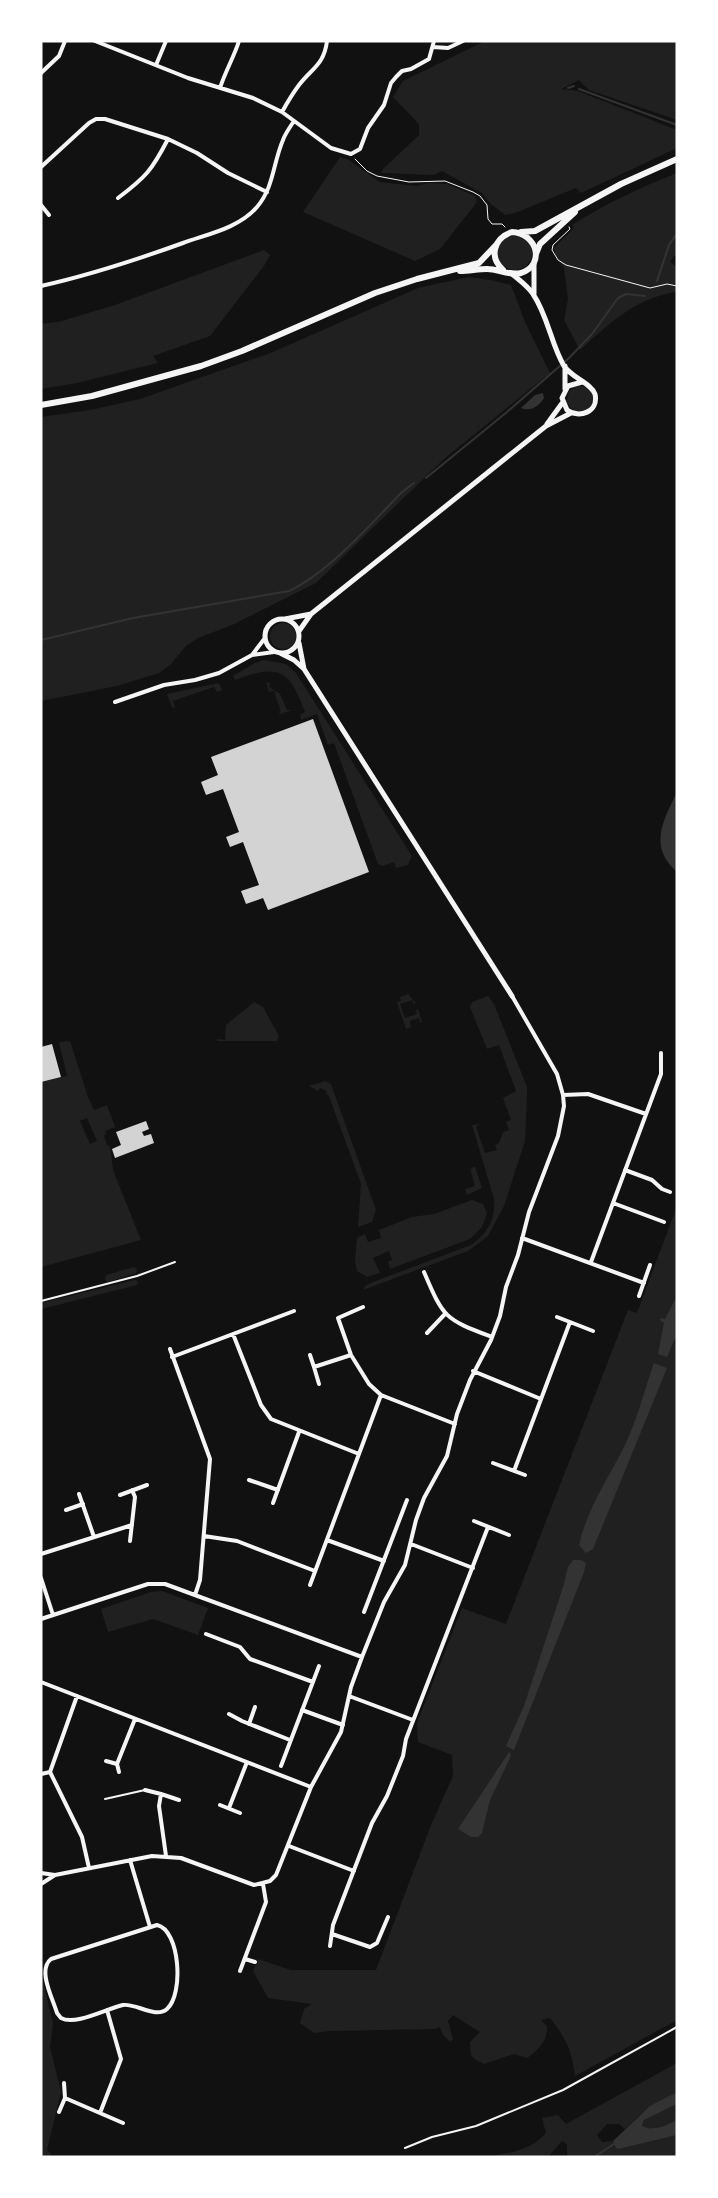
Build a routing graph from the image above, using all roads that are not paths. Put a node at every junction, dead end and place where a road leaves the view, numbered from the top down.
1 (65, 41) edge
2 (95, 41) edge
3 (166, 41) edge
4 (239, 41) edge
5 (327, 41) edge
6 (434, 41) edge
7 (463, 41) edge
8 (433, 47) junction
9 (156, 65) junction
10 (41, 73) edge
11 (220, 88) junction
12 (282, 112) junction
13 (294, 121) junction
14 (168, 139) junction
15 (41, 159) edge
16 (677, 159) edge
17 (43, 165) edge
18 (267, 192) junction
19 (118, 198) dead end
20 (41, 206) edge
21 (577, 210) junction
22 (49, 215) dead end
23 (519, 232) junction
24 (496, 246) junction
25 (535, 257) junction
26 (503, 270) junction
27 (446, 273) junction
28 (511, 274) junction
29 (41, 286) edge
30 (534, 295) junction
31 (565, 366) junction
32 (582, 382) junction
33 (565, 390) junction
34 (563, 402) junction
35 (41, 405) edge
36 (571, 413) junction
37 (546, 426) junction
38 (311, 614) junction
39 (282, 619) junction
40 (299, 631) junction
41 (265, 638) junction
42 (298, 643) junction
43 (277, 652) junction
44 (252, 655) junction
45 (304, 669) junction
46 (115, 702) dead end
47 (512, 996) joint
48 (661, 1053) dead end
49 (563, 1095) junction
50 (646, 1114) junction
51 (625, 1170) junction
52 (670, 1192) dead end
53 (613, 1203) junction
54 (664, 1222) dead end
55 (522, 1238) junction
56 (175, 1262) dead end
57 (591, 1262) junction
58 (650, 1265) dead end
59 (424, 1272) dead end
60 (644, 1283) junction
61 (639, 1296) dead end
62 (41, 1301) edge
63 (363, 1307) dead end
64 (294, 1311) dead end
65 (445, 1314) junction
66 (557, 1317) dead end
67 (570, 1322) junction
68 (593, 1331) dead end
69 (427, 1333) dead end
70 (233, 1334) junction
71 (492, 1337) junction
72 (170, 1350) dead end
73 (310, 1355) dead end
74 (351, 1355) junction
75 (172, 1357) junction
76 (314, 1367) junction
77 (473, 1371) junction
78 (319, 1384) dead end
79 (381, 1395) junction
80 (541, 1399) junction
81 (455, 1424) junction
82 (299, 1432) junction
83 (359, 1454) junction
84 (492, 1463) dead end
85 (514, 1471) junction
86 (526, 1475) dead end
87 (249, 1480) dead end
88 (147, 1485) dead end
89 (132, 1490) junction
90 (278, 1490) junction
91 (79, 1494) dead end
92 (120, 1495) dead end
93 (407, 1500) dead end
94 (273, 1503) dead end
95 (83, 1504) junction
96 (66, 1510) dead end
97 (474, 1522) dead end
98 (132, 1525) junction
99 (488, 1527) junction
100 (509, 1535) dead end
101 (204, 1536) junction
102 (94, 1537) junction
103 (327, 1540) junction
104 (130, 1541) dead end
105 (411, 1544) junction
106 (41, 1554) edge
107 (384, 1561) junction
108 (473, 1568) junction
109 (316, 1571) junction
110 (41, 1578) edge
111 (310, 1585) dead end
112 (195, 1595) junction
113 (364, 1612) dead end
114 (53, 1615) junction
115 (41, 1619) edge
116 (206, 1634) dead end
117 (362, 1657) junction
118 (319, 1666) dead end
119 (41, 1682) edge
120 (313, 1682) junction
121 (77, 1696) junction
122 (350, 1696) junction
123 (255, 1707) dead end
124 (302, 1710) junction
125 (230, 1714) dead end
126 (136, 1719) junction
127 (413, 1720) junction
128 (249, 1724) junction
129 (343, 1725) junction
130 (290, 1740) junction
131 (106, 1761) dead end
132 (247, 1762) junction
133 (117, 1764) junction
134 (281, 1766) dead end
135 (50, 1772) junction
136 (119, 1772) dead end
137 (41, 1774) edge
138 (311, 1787) junction
139 (145, 1790) joint
140 (161, 1794) junction
141 (106, 1799) dead end
142 (179, 1800) dead end
143 (220, 1805) dead end
144 (229, 1808) junction
145 (240, 1813) dead end
146 (289, 1846) junction
147 (166, 1856) junction
148 (130, 1860) junction
149 (89, 1868) junction
150 (354, 1871) junction
151 (41, 1873) edge
152 (55, 1875) junction
153 (41, 1884) edge
154 (263, 1884) junction
155 (388, 1917) dead end
156 (150, 1927) junction
157 (332, 1934) junction
158 (330, 1946) dead end
159 (245, 1959) junction
160 (255, 1962) dead end
161 (240, 1970) dead end
162 (107, 2010) junction
163 (677, 2028) edge
164 (64, 2083) dead end
165 (65, 2098) junction
166 (59, 2112) dead end
167 (100, 2113) junction
168 (123, 2123) dead end
169 (405, 2148) dead end

1 - 10 street
2 - 9 street
3 - 9 street
4 - 11 street
5 - 12 street
6 - 8 street
7 - 8 street
8 - 13 street
9 - 11 street
11 - 12 street
12 - 13 street
13 - 18 street
14 - 17 street
14 - 18 street
14 - 19 street
15 - 17 street
16 - 21 main road
18 - 29 street
20 - 22 street
21 - 23 main road
21 - 25 main road
23 - 24 main road
23 - 25 main road
24 - 26 main road
24 - 27 main road
25 - 28 main road
25 - 30 street
26 - 27 main road
26 - 28 main road
27 - 35 main road
28 - 30 street
30 - 31 street
31 - 32 street
31 - 33 street
32 - 33 street
32 - 36 street
33 - 34 street
34 - 36 street
34 - 37 street
36 - 37 street
37 - 38 street
38 - 39 street
38 - 40 street
39 - 40 street
39 - 41 street
40 - 42 street
41 - 43 street
41 - 44 street
42 - 43 street
42 - 45 street
43 - 44 street
43 - 45 street
44 - 46 street
45 - 47 street
47 - 49 street
48 - 50 street
49 - 50 street
49 - 55 street
50 - 51 street
51 - 52 street
51 - 53 street
53 - 54 street
53 - 57 street
55 - 57 street
55 - 71 street
56 - 62 lane
57 - 60 street
58 - 60 street
59 - 65 street
60 - 61 street
63 - 74 street
64 - 70 street
65 - 69 street
65 - 71 street
66 - 67 street
67 - 68 street
67 - 80 street
70 - 75 street
70 - 82 street
71 - 77 street
72 - 75 street
73 - 76 street
74 - 76 street
74 - 79 street
75 - 101 street
76 - 78 street
77 - 80 street
77 - 81 street
79 - 81 street
79 - 83 street
80 - 85 street
81 - 105 street
82 - 83 street
82 - 90 street
83 - 103 street
84 - 85 street
85 - 86 street
87 - 90 street
88 - 89 street
89 - 92 street
89 - 98 street
90 - 94 street
91 - 95 street
93 - 107 street
95 - 96 street
95 - 102 street
97 - 99 street
98 - 102 street
98 - 104 street
99 - 100 street
99 - 108 street
101 - 109 street
101 - 112 street
102 - 106 street
103 - 107 street
103 - 109 street
105 - 108 street
105 - 117 street
107 - 113 street
108 - 127 street
109 - 111 street
110 - 114 street
112 - 114 street
112 - 117 street
114 - 115 street
116 - 120 street
117 - 122 street
118 - 120 street
119 - 121 street
120 - 124 street
121 - 126 street
121 - 135 street
122 - 127 street
122 - 129 street
123 - 128 street
124 - 129 street
124 - 130 street
125 - 128 street
126 - 132 street
126 - 133 street
127 - 150 street
128 - 130 street
129 - 138 street
130 - 134 street
131 - 133 street
132 - 138 street
132 - 144 street
133 - 136 street
135 - 137 street
135 - 149 street
138 - 146 street
139 - 140 street
139 - 141 lane
140 - 142 street
140 - 147 street
143 - 144 street
144 - 145 street
146 - 150 street
146 - 154 street
147 - 148 street
147 - 154 street
148 - 149 street
148 - 156 street
149 - 152 street
150 - 157 street
151 - 152 street
152 - 153 street
154 - 159 street
155 - 157 street
156 - 162 street
156 - 162 street
157 - 158 street
159 - 160 street
159 - 161 street
162 - 167 street
163 - 169 lane
164 - 165 street
165 - 166 street
165 - 167 street
167 - 168 street

